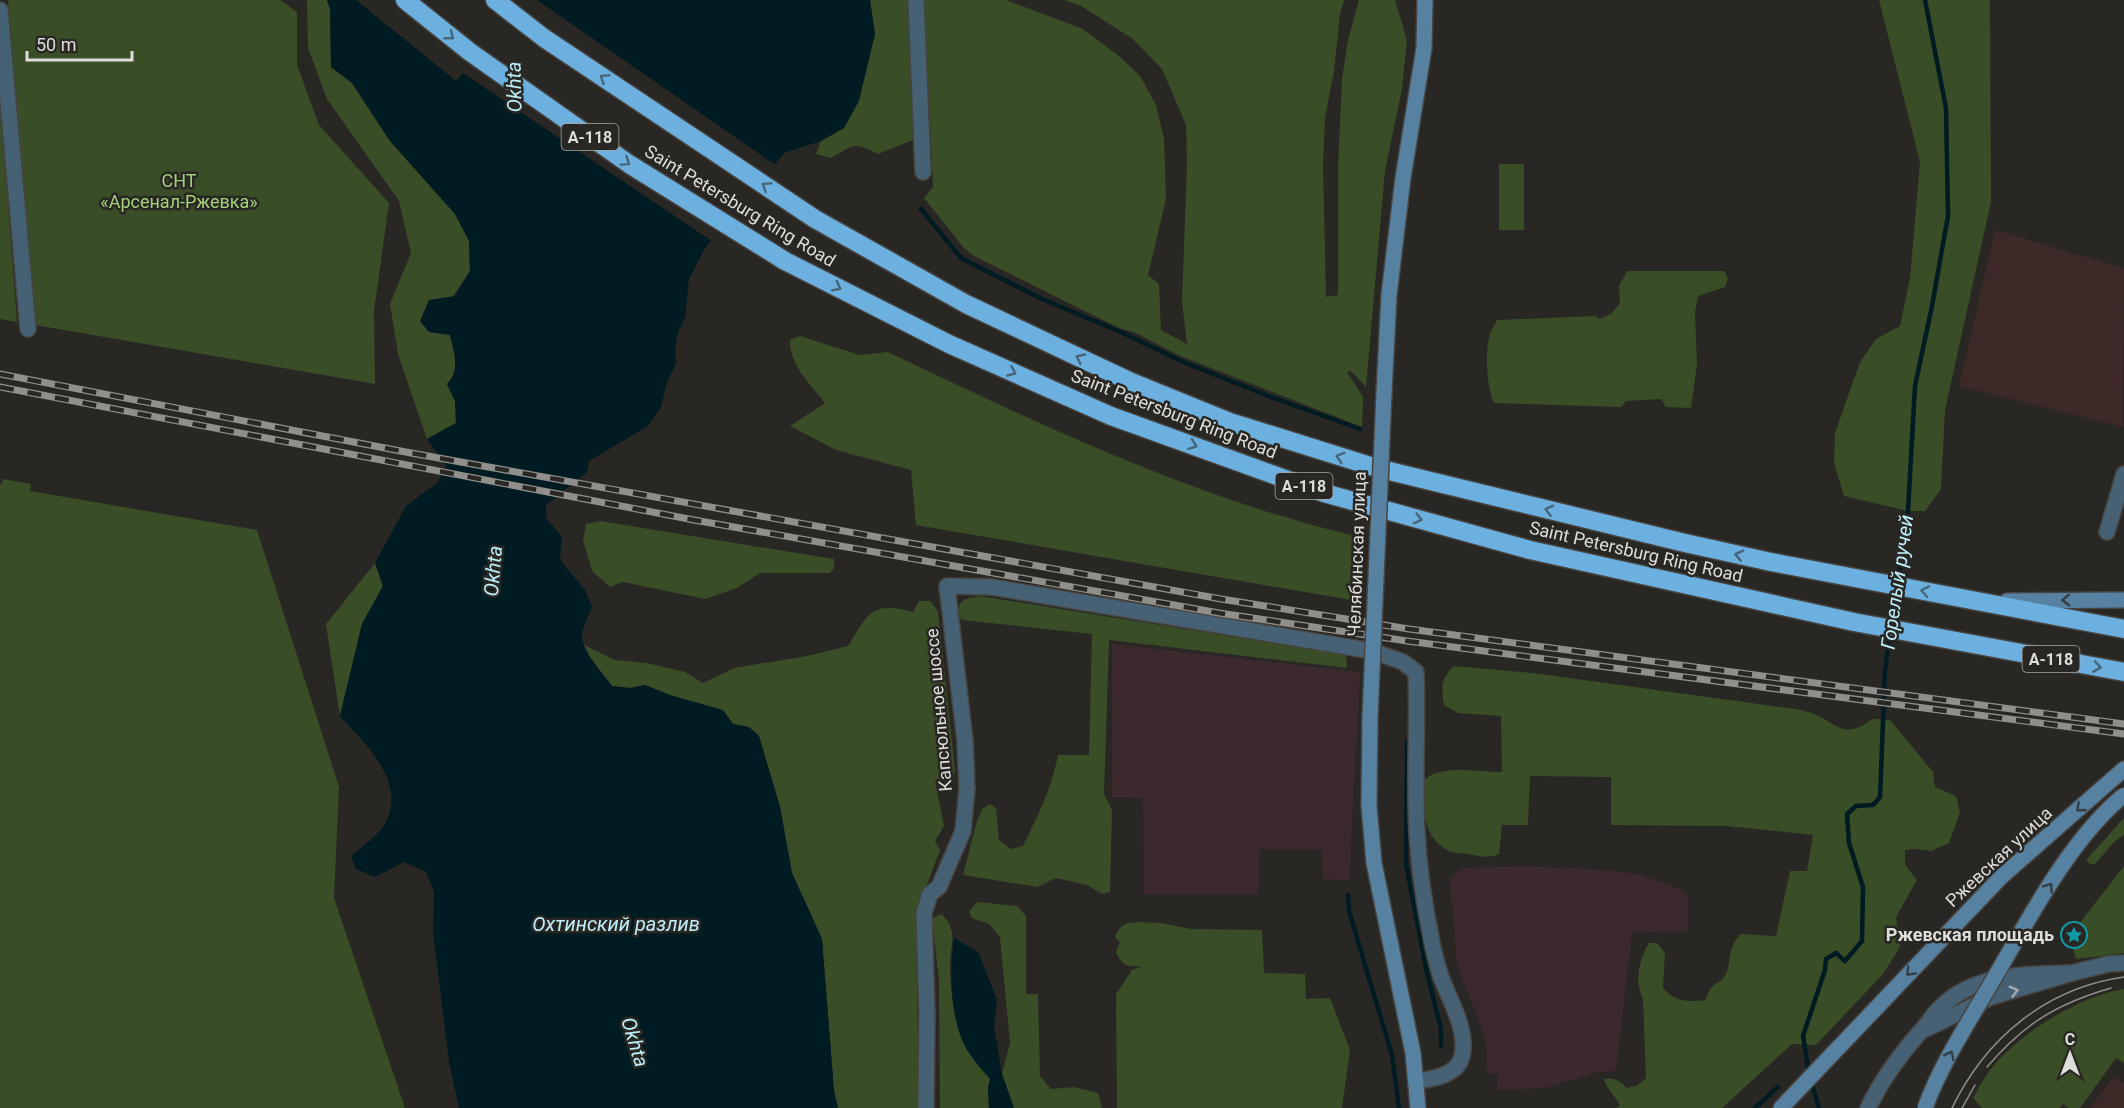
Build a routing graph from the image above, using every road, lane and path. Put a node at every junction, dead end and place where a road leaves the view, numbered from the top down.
1 (405, 0) edge
2 (495, 0) edge
3 (916, 0) edge
4 (1425, 0) edge
5 (0, 10) edge
6 (923, 172) dead end
7 (28, 328) dead end
8 (2124, 474) edge
9 (2107, 532) dead end
10 (2124, 600) edge
11 (1983, 602) junction
12 (2124, 628) edge
13 (2124, 672) edge
14 (2124, 769) edge
15 (2124, 795) edge
16 (2124, 963) edge
17 (1417, 1081) junction
18 (926, 1108) edge
19 (1418, 1108) edge
20 (1781, 1108) edge
21 (1868, 1108) edge
22 (1925, 1108) edge

1 -> 13 highway, Saint Petersburg Ring Road / А-118
11 -> 2 highway, Saint Petersburg Ring Road / А-118
3 - 6 street
4 - 17 street, Челябинская улица, bridge
5 - 7 street
8 - 9 street
10 -> 11 street
11 - 12 highway, Saint Petersburg Ring Road / А-118
14 -> 20 street, Ржевская улица
22 -> 15 street, bridge
16 - 21 street
17 - 18 street, Капсюльное шоссе
17 - 19 street, Челябинская улица

